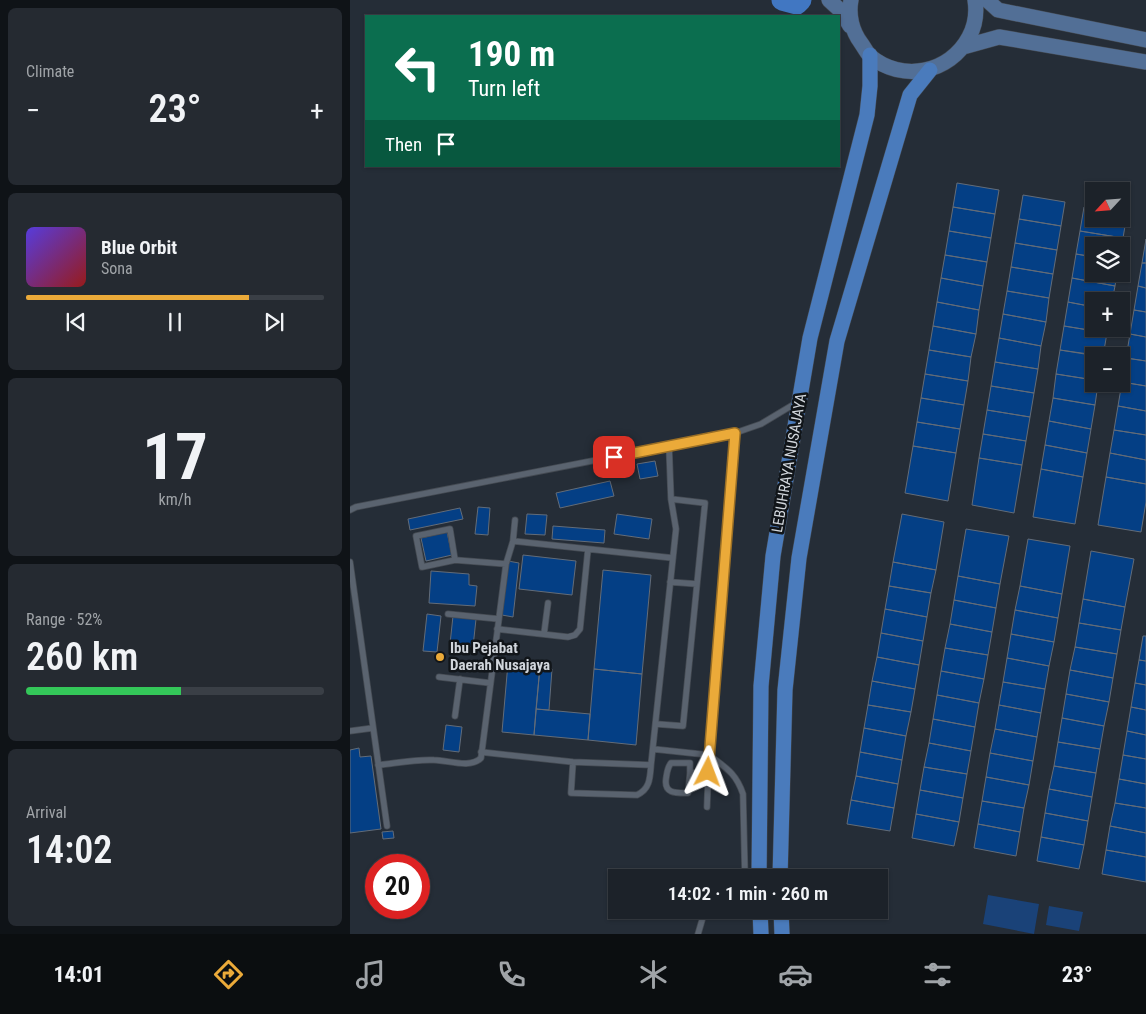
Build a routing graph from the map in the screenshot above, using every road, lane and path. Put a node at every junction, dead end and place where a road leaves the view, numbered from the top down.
1 (829, 0) edge
2 (851, 0) edge
3 (975, 0) edge
4 (987, 0) edge
5 (855, 34) junction
6 (1146, 40) edge
7 (963, 48) junction
8 (870, 55) junction
9 (1146, 62) edge
10 (930, 70) junction
11 (800, 401) junction
12 (735, 433) junction
13 (669, 446) junction
14 (670, 499) junction
15 (350, 510) edge
16 (516, 520) dead end
17 (513, 541) junction
18 (588, 549) junction
19 (672, 558) junction
20 (455, 560) junction
21 (350, 562) edge
22 (506, 564) junction
23 (670, 582) junction
24 (697, 584) junction
25 (548, 603) dead end
26 (448, 614) dead end
27 (499, 619) junction
28 (497, 629) junction
29 (544, 634) junction
30 (439, 677) dead end
31 (460, 679) junction
32 (490, 683) junction
33 (455, 716) dead end
34 (656, 724) junction
35 (373, 728) junction
36 (350, 731) edge
37 (653, 749) junction
38 (481, 752) junction
39 (709, 755) junction
40 (573, 762) junction
41 (378, 765) junction
42 (651, 765) junction
43 (708, 772) junction
44 (690, 773) junction
45 (707, 807) dead end
46 (387, 826) dead end
47 (745, 869) edge
48 (759, 869) edge
49 (780, 869) edge
50 (702, 919) edge
51 (757, 919) edge
52 (782, 919) edge
53 (761, 931) edge
54 (698, 934) edge
55 (782, 934) edge

1 - 5 main road
2 - 5 main road
3 - 7 main road
4 - 6 main road
5 - 8 main road
7 - 9 main road
7 - 10 main road
8 - 10 main road
8 - 11 main road, LEBUHRAYA NUSAJAYA
10 - 49 main road, LEBUHRAYA NUSAJAYA
11 - 12 lane
11 - 48 main road, LEBUHRAYA NUSAJAYA
12 - 13 lane
12 - 39 lane
13 - 14 lane
13 - 15 lane
14 - 19 lane
14 - 24 lane
16 - 17 lane
17 - 18 lane
17 - 22 lane
18 - 19 lane
18 - 29 lane
19 - 23 lane
20 - 20 lane
20 - 22 lane
21 - 35 lane
22 - 27 lane
23 - 24 lane
23 - 34 lane
24 - 34 lane
25 - 29 lane
26 - 27 lane
27 - 28 lane
28 - 29 lane
28 - 32 lane
30 - 31 lane
31 - 32 lane
31 - 33 lane
32 - 38 lane
34 - 37 lane
35 - 36 lane
35 - 41 lane
37 - 39 lane
37 - 42 lane
38 - 40 lane
38 - 41 lane
39 - 43 lane
39 - 47 lane
40 - 42 lane
40 - 42 lane
41 - 46 lane
43 - 44 lane
43 - 45 lane
44 - 44 lane
50 - 54 lane
51 - 53 lane
52 - 55 main road

